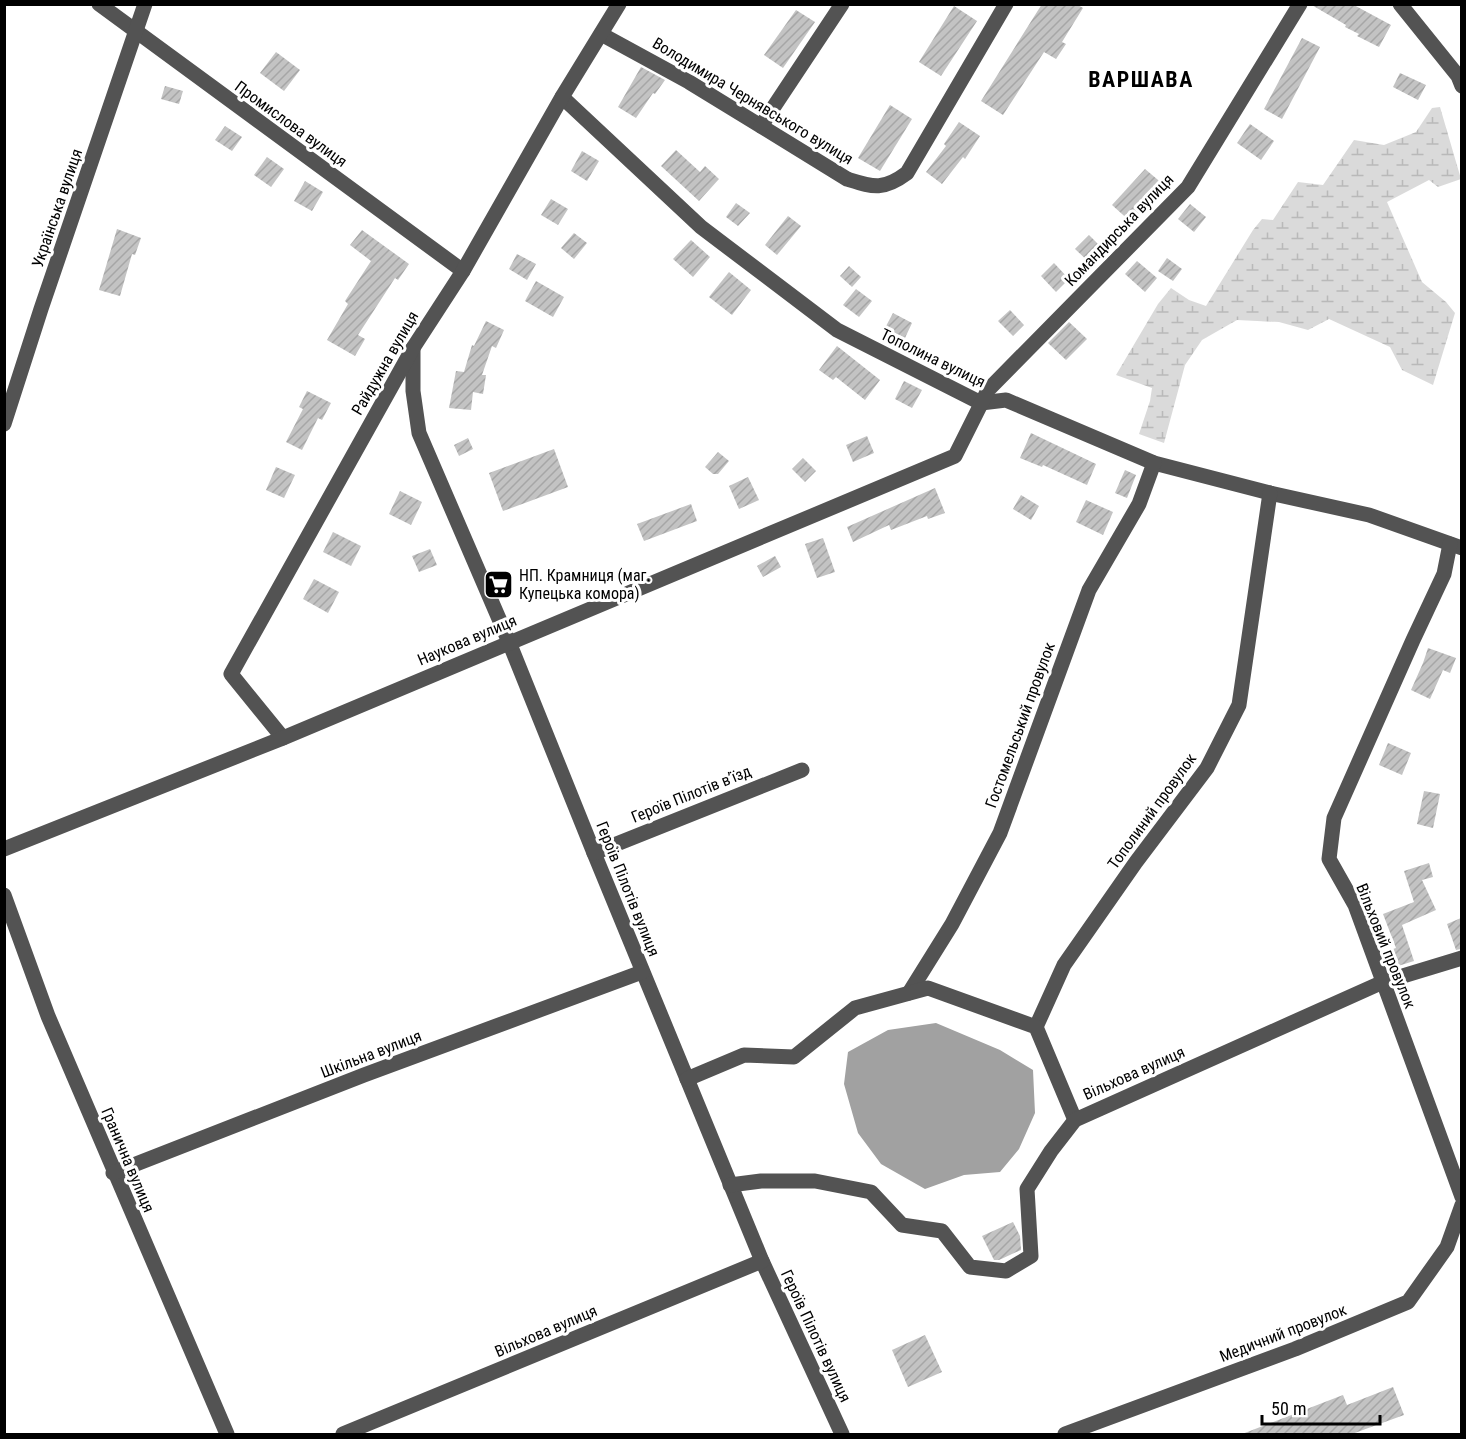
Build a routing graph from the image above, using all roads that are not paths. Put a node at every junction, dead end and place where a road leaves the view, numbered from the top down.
1 (99, 4) edge
2 (145, 4) edge
3 (619, 4) edge
4 (842, 4) edge
5 (1006, 4) edge
6 (1300, 4) edge
7 (1400, 4) edge
8 (135, 33) junction
9 (601, 33) junction
10 (1460, 78) edge
11 (562, 97) junction
12 (761, 126) junction
13 (463, 271) junction
14 (413, 348) junction
15 (981, 403) junction
16 (4, 423) edge
17 (1154, 463) junction
18 (1270, 493) junction
19 (1456, 546) edge
20 (509, 642) junction
21 (283, 738) junction
22 (802, 770) dead end
23 (4, 849) edge
24 (594, 854) junction
25 (4, 895) edge
26 (1461, 958) edge
27 (642, 972) junction
28 (1383, 982) junction
29 (909, 993) junction
30 (1036, 1027) junction
31 (687, 1079) junction
32 (1075, 1120) junction
33 (113, 1173) junction
34 (730, 1185) junction
35 (1461, 1197) edge
36 (1461, 1205) edge
37 (762, 1261) junction
38 (226, 1434) edge
39 (343, 1434) edge
40 (843, 1434) edge
41 (1065, 1434) edge

1 - 8 street, Промислова вулиця
2 - 8 street, Українська вулиця
3 - 9 street, Райдужна вулиця
4 - 12 street
5 - 12 street, Володимира Чернявського вулиця
6 - 15 street, Командирська вулиця
7 - 10 street
8 - 13 street, Промислова вулиця
8 - 16 street, Українська вулиця
9 - 11 street, Райдужна вулиця
9 - 12 street, Володимира Чернявського вулиця
11 - 13 street, Райдужна вулиця
11 - 15 street, Тополина вулиця
13 - 14 street, Райдужна вулиця
14 - 20 street, Героїв Пілотів вулиця
14 - 21 street, Райдужна вулиця
15 - 17 street, Тополина вулиця
15 - 20 street, Наукова вулиця
17 - 18 street, Тополина вулиця
17 - 29 street, Гостомельський провулок
18 - 19 street, Тополина вулиця
18 - 30 street, Тополиний провулок
19 - 28 street, Вільховий провулок
20 - 21 street, Наукова вулиця
20 - 24 street, Героїв Пілотів вулиця
21 - 23 street, Наукова вулиця
22 - 24 street, Героїв Пілотів в’їзд
24 - 27 street, Героїв Пілотів вулиця
25 - 33 street, Гранична вулиця
26 - 28 street, Вільхова вулиця
27 - 31 street, Героїв Пілотів вулиця
27 - 33 street, Шкільна вулиця
28 - 32 street, Вільхова вулиця
28 - 35 street, Вільховий провулок
29 - 30 street
29 - 31 street
30 - 32 street
31 - 34 street, Героїв Пілотів вулиця
32 - 34 street, Вільхова вулиця
33 - 38 street, Гранична вулиця
34 - 37 street, Героїв Пілотів вулиця
36 - 41 street, Медичний провулок
37 - 39 street, Вільхова вулиця
37 - 40 street, Героїв Пілотів вулиця

